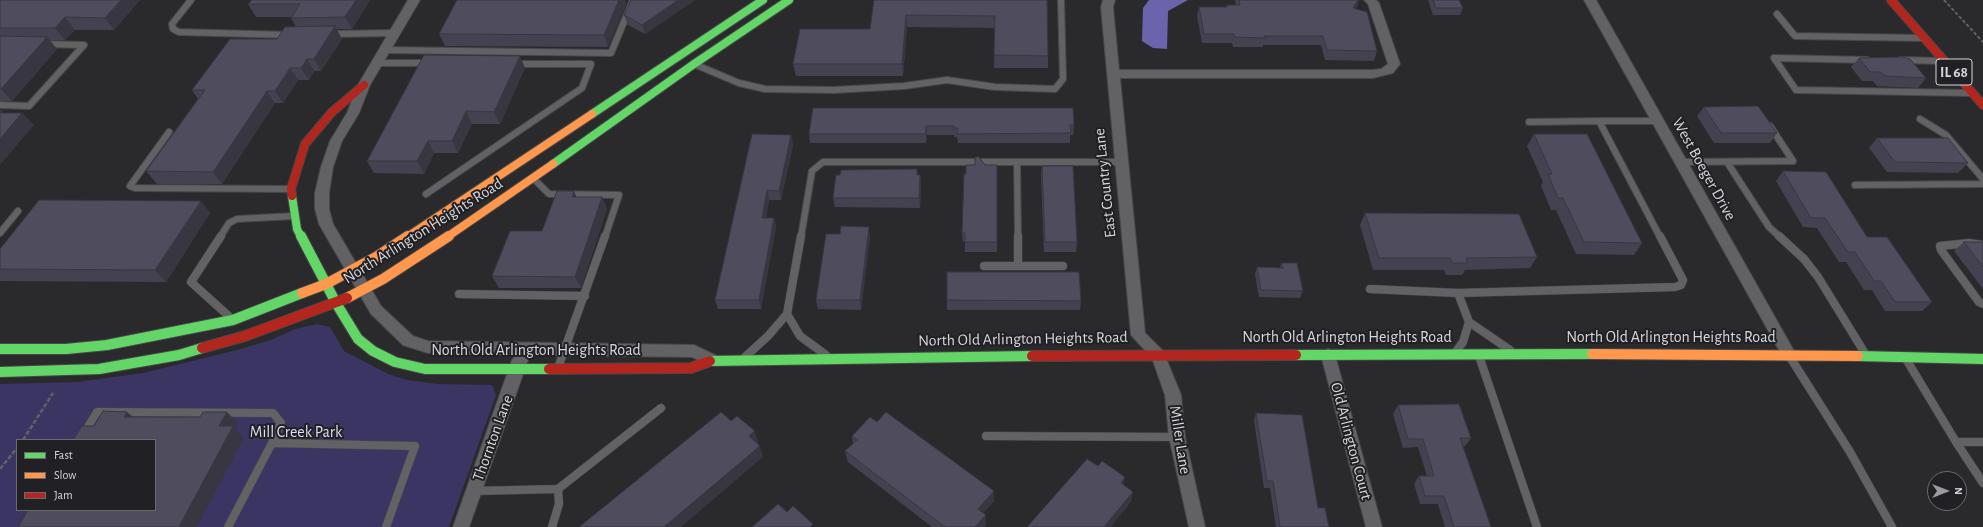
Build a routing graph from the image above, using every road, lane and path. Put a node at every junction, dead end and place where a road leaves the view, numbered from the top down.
1 (191, 0) edge
2 (414, 0) edge
3 (633, 0) edge
4 (763, 0) edge
5 (789, 0) edge
6 (1061, 0) edge
7 (1109, 0) edge
8 (1370, 0) edge
9 (1590, 0) edge
10 (1891, 0) edge
11 (1944, 0) edge
12 (1777, 14) dead end
13 (396, 33) junction
14 (322, 34) edge
15 (293, 35) edge
16 (1924, 38) junction
17 (1983, 42) edge
18 (40, 44) edge
19 (386, 50) junction
20 (1878, 60) edge
21 (1894, 60) edge
22 (1944, 61) junction
23 (377, 63) junction
24 (432, 64) edge
25 (504, 64) edge
26 (694, 64) junction
27 (1113, 74) junction
28 (364, 86) junction
29 (1972, 93) junction
30 (0, 105) edge
31 (1983, 105) edge
32 (1920, 119) dead end
33 (1599, 121) junction
34 (1658, 121) junction
35 (1767, 121) edge
36 (1530, 122) dead end
37 (169, 132) dead end
38 (1018, 162) junction
39 (1121, 162) junction
40 (1680, 162) junction
41 (1727, 162) junction
42 (533, 178) junction
43 (1983, 180) edge
44 (1983, 184) edge
45 (1855, 185) dead end
46 (291, 189) junction
47 (426, 194) dead end
48 (18, 210) dead end
49 (295, 216) junction
50 (0, 233) edge
51 (1983, 245) edge
52 (984, 266) dead end
53 (1018, 266) junction
54 (1063, 266) dead end
55 (354, 270) junction
56 (326, 284) junction
57 (365, 289) junction
58 (1370, 289) dead end
59 (1458, 293) junction
60 (459, 294) dead end
61 (585, 296) junction
62 (336, 303) junction
63 (1983, 304) edge
64 (787, 314) junction
65 (233, 320) junction
66 (1469, 322) junction
67 (0, 349) edge
68 (524, 350) junction
69 (565, 350) junction
70 (1158, 355) junction
71 (1328, 355) junction
72 (1453, 355) junction
73 (1479, 355) junction
74 (1520, 355) junction
75 (1789, 355) junction
76 (1867, 357) junction
77 (832, 358) junction
78 (1905, 358) junction
79 (742, 359) junction
80 (712, 360) junction
81 (1983, 360) edge
82 (558, 369) junction
83 (517, 370) junction
84 (0, 372) edge
85 (53, 393) dead end
86 (661, 408) dead end
87 (986, 436) dead end
88 (1176, 437) junction
89 (24, 439) edge
90 (81, 439) edge
91 (1956, 442) junction
92 (1983, 442) edge
93 (272, 443) junction
94 (16, 449) edge
95 (0, 469) edge
96 (1983, 483) edge
97 (558, 489) junction
98 (474, 491) junction
99 (1194, 525) edge
100 (228, 527) edge
101 (386, 527) edge
102 (461, 527) edge
103 (552, 527) edge
104 (1374, 527) edge
105 (1537, 527) edge
106 (1892, 527) edge

1 - 15 lane
2 - 13 street, North Old Arlington Heights Road
3 - 19 lane
4 - 55 main road, North Arlington Heights Road
5 - 26 main road, North Arlington Heights Road
6 - 26 lane
7 - 27 street, East Country Lane
8 - 27 street
9 - 34 street, West Boeger Drive
10 - 16 main road, IL 68
11 - 17 path
12 - 16 lane
13 - 14 lane
13 - 19 street, North Old Arlington Heights Road
16 - 22 main road, IL 68
18 - 30 lane
19 - 23 street, North Old Arlington Heights Road
20 - 29 lane
21 - 22 lane
22 - 29 main road, IL 68
23 - 24 lane
23 - 28 street, North Old Arlington Heights Road
25 - 47 lane
26 - 42 main road, North Arlington Heights Road
27 - 39 street, East Country Lane
28 - 46 main road
28 - 55 street, North Old Arlington Heights Road
29 - 31 main road, IL 68
32 - 43 lane
33 - 34 lane
33 - 36 lane
33 - 59 lane
34 - 40 street, West Boeger Drive
35 - 41 lane
37 - 46 lane
38 - 39 lane
38 - 53 lane
38 - 64 lane
39 - 70 street, East Country Lane
40 - 41 lane
40 - 75 street, West Boeger Drive
41 - 76 lane
42 - 57 main road, North Arlington Heights Road
42 - 61 lane
44 - 45 lane
46 - 49 main road, North Old Arlington Heights Road
48 - 50 lane
49 - 56 main road, North Old Arlington Heights Road
49 - 65 lane
51 - 63 lane
52 - 53 lane
53 - 54 lane
55 - 56 main road, North Arlington Heights Road
55 - 57 street, North Old Arlington Heights Road
56 - 62 main road, North Old Arlington Heights Road
56 - 65 main road, North Arlington Heights Road
57 - 62 main road, North Arlington Heights Road
57 - 68 street, North Old Arlington Heights Road
58 - 59 lane
59 - 66 lane
60 - 61 lane
61 - 69 lane
62 - 83 main road, North Old Arlington Heights Road
62 - 84 main road, North Arlington Heights Road
64 - 77 lane
64 - 79 lane
65 - 67 main road, North Arlington Heights Road
66 - 72 lane
66 - 74 lane
68 - 69 street, North Old Arlington Heights Road
68 - 83 street, Thornton Lane
69 - 80 street, North Old Arlington Heights Road
69 - 82 lane
70 - 71 main road, North Old Arlington Heights Road
70 - 77 main road, North Old Arlington Heights Road
70 - 88 street, Miller Lane
71 - 72 main road, North Old Arlington Heights Road
71 - 104 street, Old Arlington Court
72 - 73 main road, North Old Arlington Heights Road
73 - 74 main road, North Old Arlington Heights Road
73 - 105 lane
74 - 75 main road, North Old Arlington Heights Road
75 - 76 main road, North Old Arlington Heights Road
75 - 106 lane
76 - 78 main road, North Old Arlington Heights Road
77 - 79 main road, North Old Arlington Heights Road
78 - 81 main road, North Old Arlington Heights Road
78 - 91 lane
79 - 80 main road, North Old Arlington Heights Road
80 - 82 main road, North Old Arlington Heights Road
82 - 83 main road, North Old Arlington Heights Road
83 - 98 street, Thornton Lane
85 - 89 path
86 - 97 lane
87 - 88 lane
88 - 99 street, Miller Lane
90 - 93 lane
91 - 92 lane
91 - 96 lane
93 - 100 lane
93 - 101 lane
94 - 95 path
97 - 98 lane
97 - 103 lane
98 - 102 street, Thornton Lane

